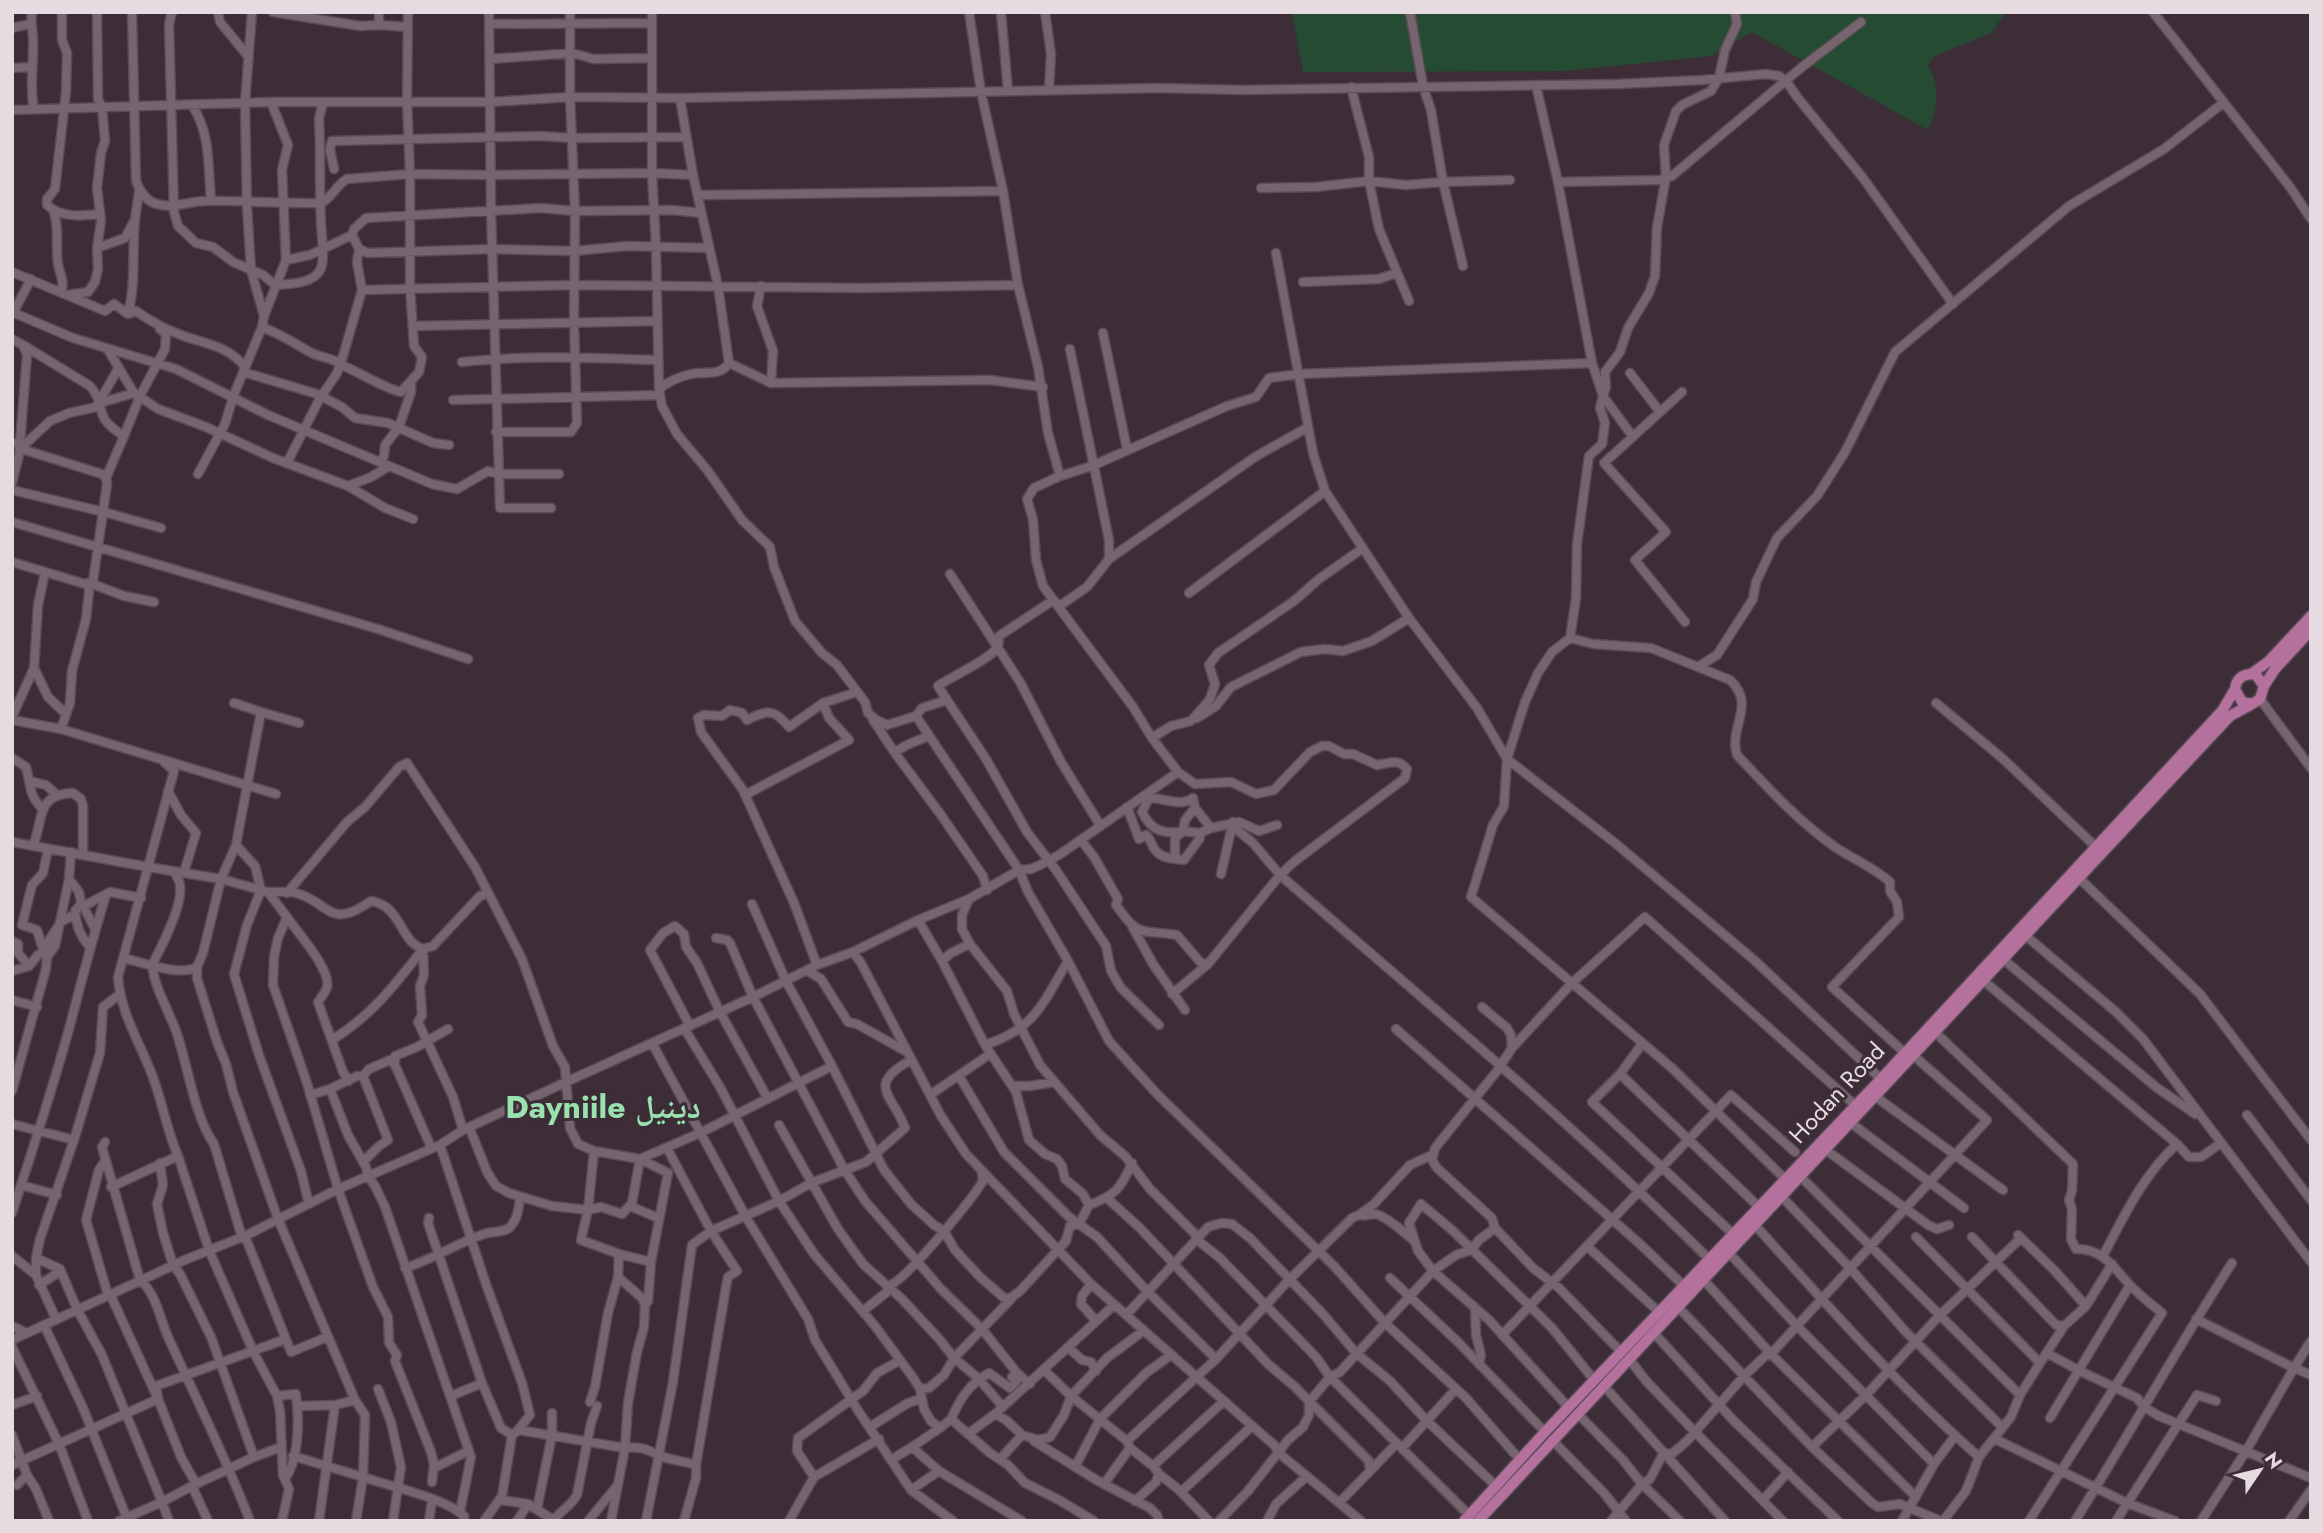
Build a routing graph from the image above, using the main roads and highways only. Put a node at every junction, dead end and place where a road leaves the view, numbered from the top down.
1 (2311, 616) edge
2 (2311, 631) edge
3 (2251, 674) junction
4 (2264, 686) junction
5 (2235, 689) junction
6 (2256, 701) junction
7 (1909, 1055) junction
8 (1700, 1276) junction
9 (1626, 1356) junction
10 (1548, 1436) junction
11 (1470, 1519) edge

1 - 3 main road, Hodan Road
2 - 4 main road
3 - 4 main road
3 - 5 main road, Hodan Road
4 - 6 main road
5 - 6 main road
5 - 7 main road, Hodan Road
6 - 7 main road, Hodan Road
7 - 8 main road, Hodan Road
7 - 8 main road, Hodan Road
8 - 9 main road, Hodan Road
8 - 9 main road, Hodan Road
9 - 10 main road, Hodan Road
10 - 11 main road, Hodan Road
10 - 11 main road, Hodan Road

